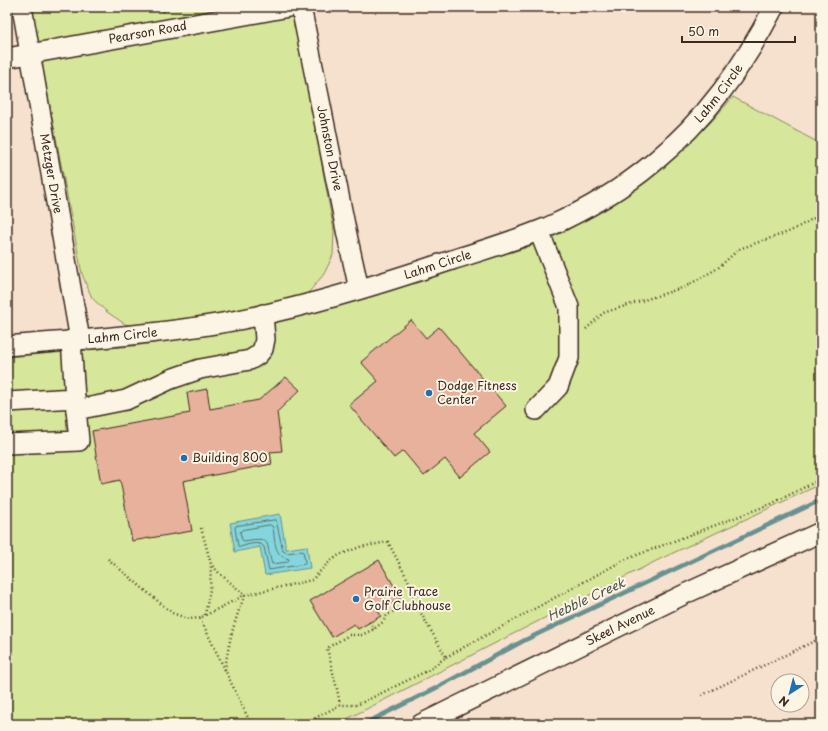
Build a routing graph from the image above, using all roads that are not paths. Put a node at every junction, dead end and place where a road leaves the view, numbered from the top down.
1 (22, 7) edge
2 (289, 7) edge
3 (301, 7) edge
4 (774, 7) edge
5 (30, 54) junction
6 (7, 58) edge
7 (539, 230) junction
8 (360, 289) junction
9 (262, 314) junction
10 (75, 340) junction
11 (7, 346) edge
12 (7, 402) edge
13 (76, 404) junction
14 (536, 410) dead end
15 (7, 444) edge
16 (821, 532) edge
17 (421, 724) edge

1 - 5 street, Metzger Drive
2 - 5 street, Pearson Road
3 - 8 street, Johnston Drive
4 - 7 street, Lahm Circle
5 - 6 street, Pearson Road
5 - 10 street, Metzger Drive
7 - 8 street, Lahm Circle
7 - 14 street
8 - 9 street, Lahm Circle
9 - 10 street, Lahm Circle
9 - 13 street
10 - 11 street, Lahm Circle
10 - 13 street, Metzger Drive
12 - 13 street
13 - 15 street, Metzger Drive
16 - 17 street, Skeel Avenue

